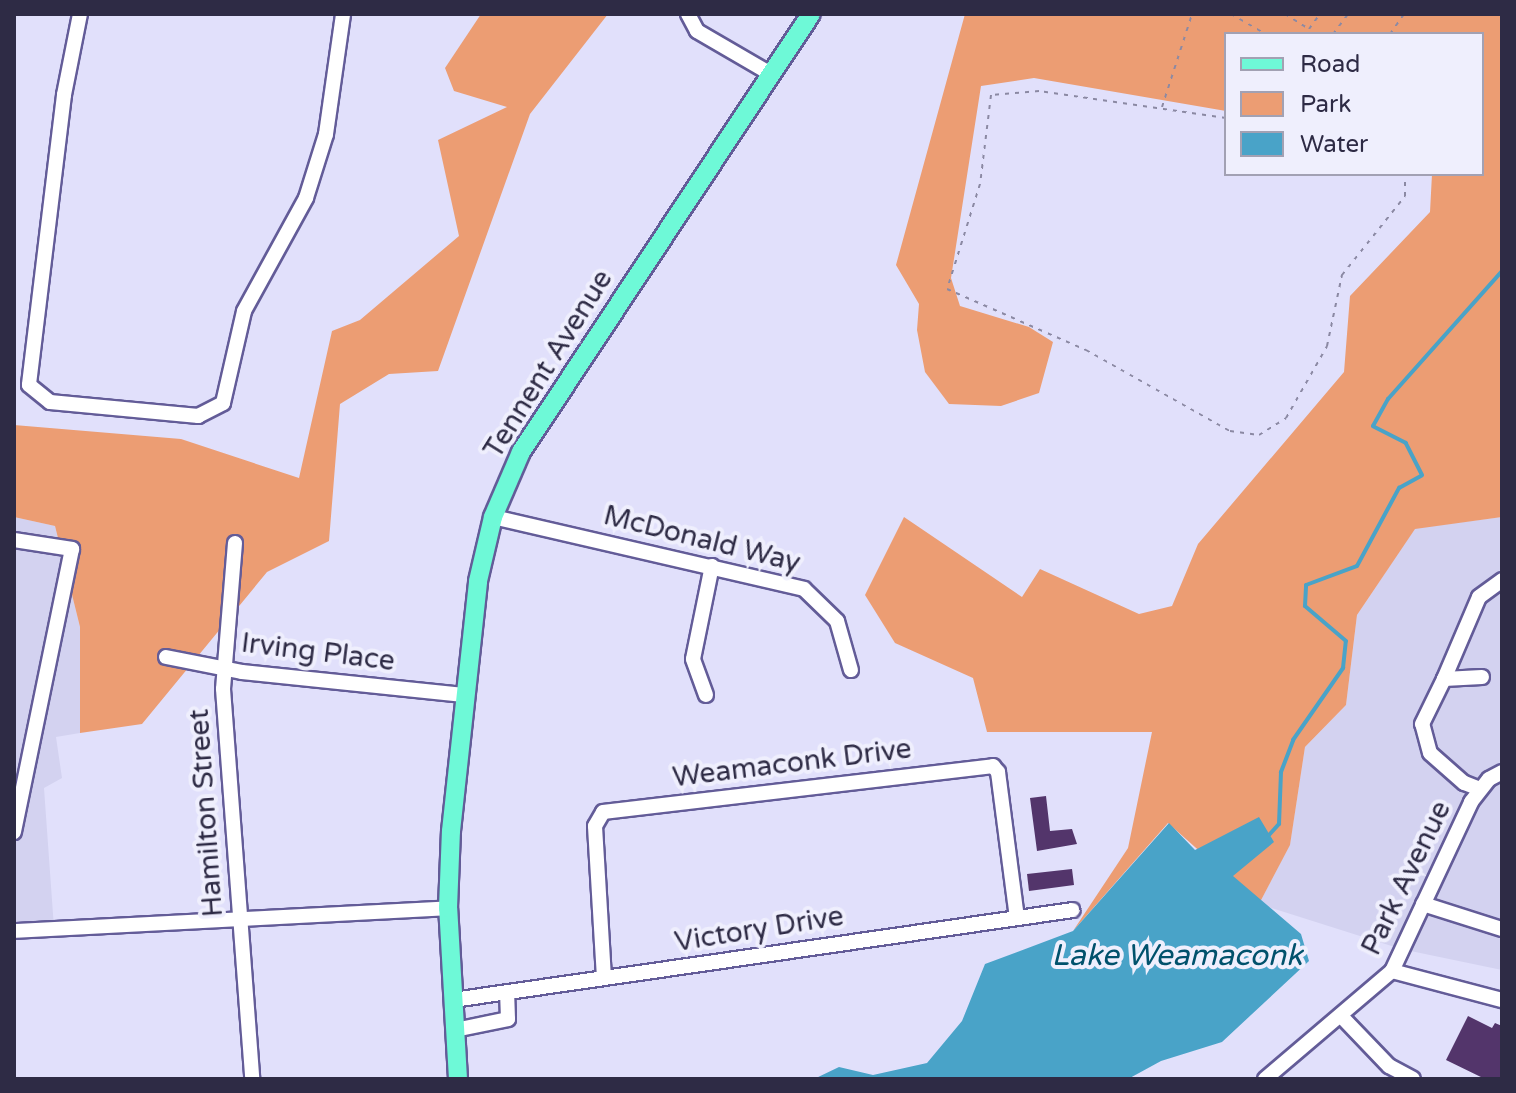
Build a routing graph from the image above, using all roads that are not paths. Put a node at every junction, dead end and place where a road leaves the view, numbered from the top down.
1 (80, 14) edge
2 (343, 14) edge
3 (688, 14) edge
4 (804, 16) edge
5 (771, 74) junction
6 (493, 517) junction
7 (14, 540) edge
8 (235, 543) dead end
9 (712, 566) junction
10 (1502, 580) edge
11 (166, 657) dead end
12 (223, 667) junction
13 (851, 670) dead end
14 (1482, 677) dead end
15 (1444, 679) junction
16 (464, 695) junction
17 (706, 695) dead end
18 (1502, 772) edge
19 (1480, 789) junction
20 (14, 832) edge
21 (1423, 904) junction
22 (448, 908) junction
23 (1073, 910) dead end
24 (1017, 918) junction
25 (241, 920) junction
26 (1502, 929) edge
27 (14, 931) edge
28 (1392, 971) junction
29 (604, 978) junction
30 (507, 992) junction
31 (453, 1000) junction
32 (1502, 1000) edge
33 (1342, 1017) junction
34 (455, 1030) junction
35 (252, 1079) edge
36 (458, 1079) edge
37 (1265, 1079) edge
38 (1413, 1079) edge

1 - 2 street
3 - 5 street
4 - 5 main road, Tennent Avenue
5 - 6 main road, Tennent Avenue
6 - 9 street, McDonald Way
6 - 16 main road, Tennent Avenue
7 - 20 street
8 - 12 street, Hamilton Street
9 - 13 street, McDonald Way
9 - 17 street
10 - 15 street
11 - 12 street, Irving Place
12 - 16 street, Irving Place
12 - 25 street, Hamilton Street
14 - 15 street
15 - 19 street
16 - 22 main road, Tennent Avenue
18 - 19 street
19 - 21 street, Park Avenue
21 - 26 street
21 - 28 street, Park Avenue
22 - 25 street
22 - 31 main road, Tennent Avenue
23 - 24 street, Victory Drive
24 - 29 street, Victory Drive
24 - 29 street, Weamaconk Drive
25 - 27 street
25 - 35 street, Hamilton Street
28 - 32 street
28 - 33 street, Park Avenue
29 - 30 street, Victory Drive
30 - 31 street, Victory Drive
30 - 34 street
31 - 34 main road, Tennent Avenue
33 - 37 street, Park Avenue
33 - 38 street
34 - 36 main road, Tennent Avenue

